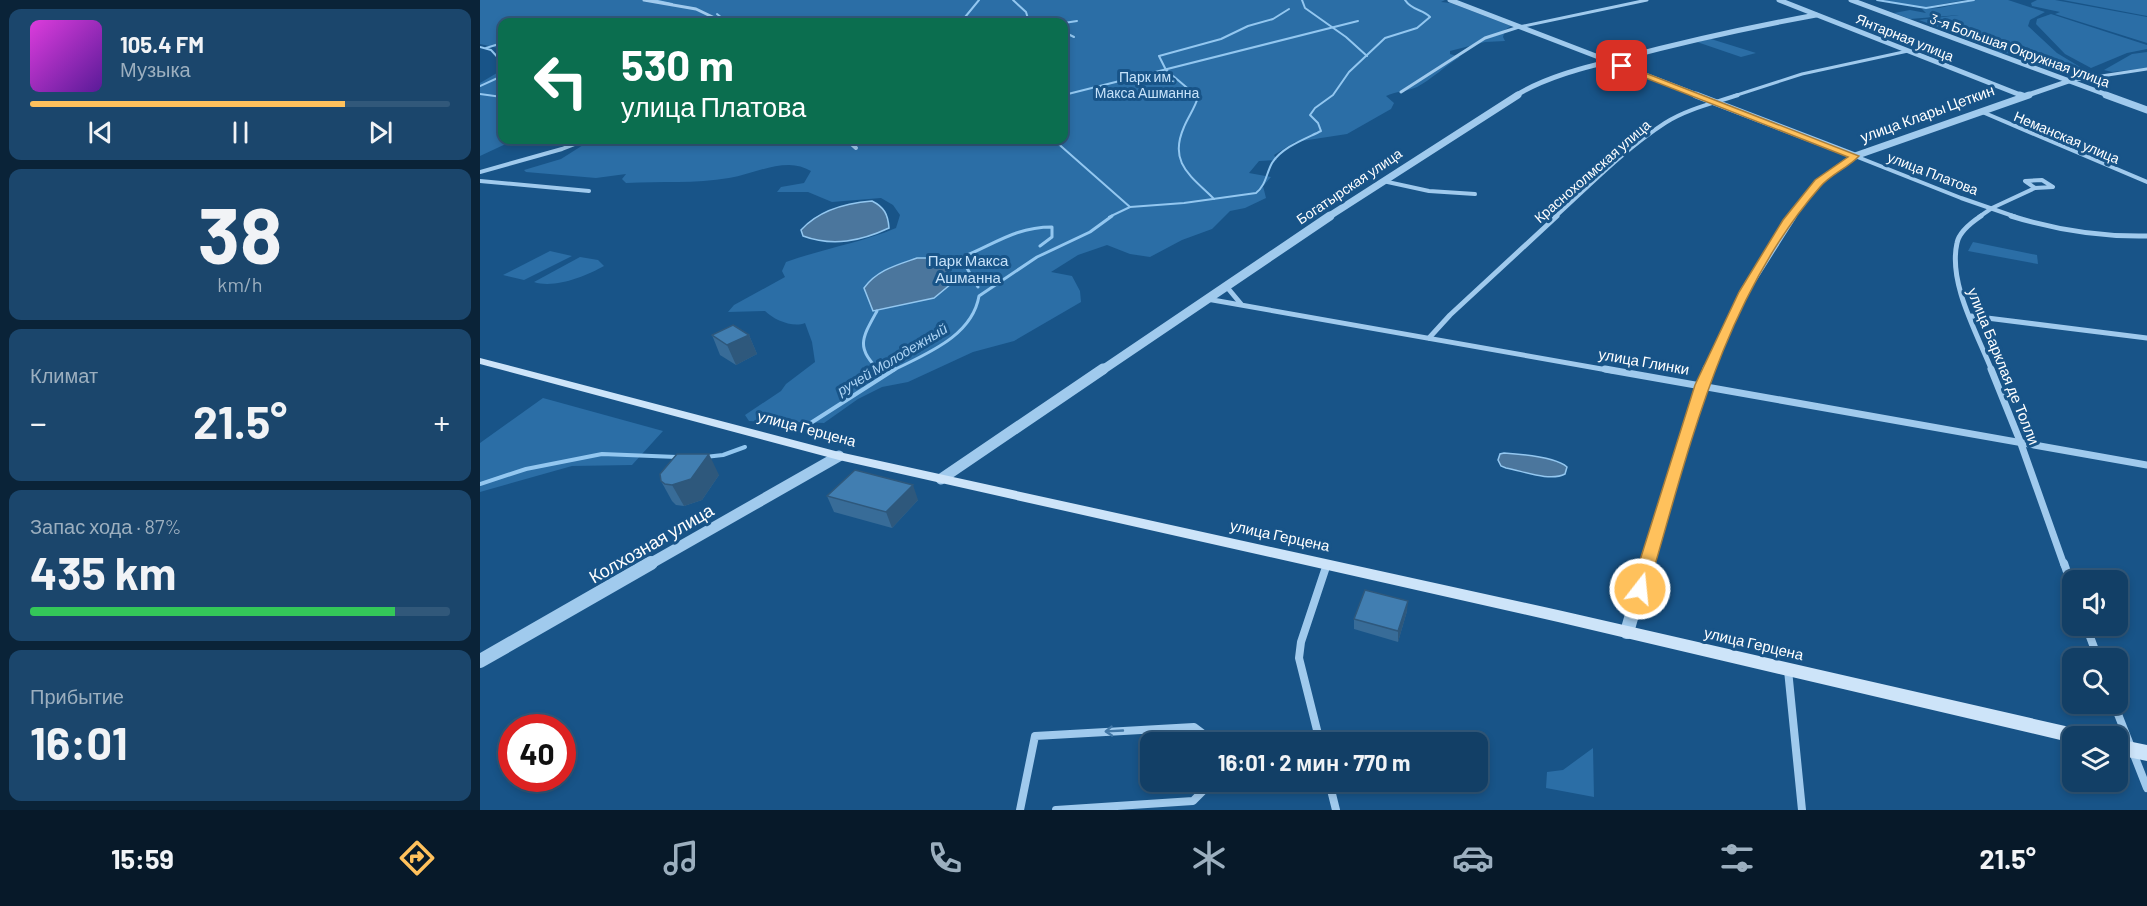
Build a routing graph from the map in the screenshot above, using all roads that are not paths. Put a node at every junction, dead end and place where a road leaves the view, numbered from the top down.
1 (644, 0) edge
2 (1450, 0) edge
3 (1647, 0) edge
4 (1779, 0) edge
5 (1851, 0) edge
6 (1816, 15) junction
7 (717, 18) edge
8 (1519, 27) junction
9 (1908, 51) junction
10 (1608, 61) junction
11 (2147, 69) edge
12 (2069, 81) junction
13 (1401, 92) dead end
14 (2023, 96) junction
15 (1716, 102) junction
16 (2147, 110) edge
17 (1980, 111) junction
18 (575, 144) edge
19 (852, 144) edge
20 (856, 148) dead end
21 (1855, 156) junction
22 (480, 172) edge
23 (480, 181) edge
24 (1383, 181) junction
25 (2147, 182) edge
26 (2035, 188) junction
27 (589, 191) dead end
28 (1475, 194) dead end
29 (1992, 208) junction
30 (2147, 236) edge
31 (1226, 286) junction
32 (1207, 299) junction
33 (1242, 305) junction
34 (1971, 316) junction
35 (1429, 338) junction
36 (2147, 338) edge
37 (480, 361) edge
38 (1701, 385) junction
39 (2020, 441) junction
40 (838, 456) junction
41 (2147, 465) edge
42 (940, 479) junction
43 (1327, 564) junction
44 (2066, 570) edge
45 (1627, 632) junction
46 (480, 661) edge
47 (1788, 670) junction
48 (2118, 714) edge
49 (1201, 732) edge
50 (1318, 732) edge
51 (2062, 733) edge
52 (2132, 750) edge
53 (2147, 788) edge
54 (1202, 792) edge
55 (1332, 792) edge
56 (1020, 810) edge
57 (1056, 810) edge
58 (1336, 810) edge
59 (1802, 810) edge

1 - 7 street
2 - 8 street, улица Платова
3 - 8 street
4 - 6 street, Янтарная улица
5 - 12 street, 3-я Большая Окружная улица
6 - 9 street, Янтарная улица
6 - 10 street, Богатырская улица
8 - 10 street, улица Платова
8 - 13 street
9 - 14 street, Янтарная улица
9 - 15 street, Краснохолмская улица
10 - 15 street, улица Платова
10 - 24 street, Богатырская улица
11 - 12 street, улица Клары Цеткин
12 - 14 street, улица Клары Цеткин
12 - 16 street, 3-я Большая Окружная улица
14 - 17 street, улица Клары Цеткин
15 - 21 street, улица Платова
15 - 35 street, Краснохолмская улица
17 - 21 street, улица Клары Цеткин
17 - 25 street, Неманская улица
18 - 22 street
19 - 20 street
21 - 29 street, улица Платова
21 - 38 street, улица Клары Цеткин
23 - 27 street
24 - 28 street
24 - 31 street, Богатырская улица
26 - 26 street, улица Барклая де Толли
26 - 29 street, улица Барклая де Толли
29 - 30 street, улица Платова
29 - 34 street, улица Барклая де Толли
31 - 32 street, Богатырская улица
31 - 33 street
32 - 33 street, улица Глинки
32 - 42 street, Богатырская улица
33 - 35 street, улица Глинки
34 - 36 street
34 - 39 street, улица Барклая де Толли
35 - 38 street, улица Глинки
37 - 40 main road, улица Герцена
38 - 39 street, улица Глинки
38 - 45 street, улица Клары Цеткин
39 - 41 street, улица Глинки
39 - 44 street, улица Барклая де Толли
40 - 42 main road, улица Герцена
40 - 46 street, Колхозная улица
42 - 43 main road, улица Герцена
43 - 45 main road, улица Герцена
43 - 50 street
45 - 47 main road, улица Герцена
47 - 51 main road, улица Герцена
47 - 59 street
48 - 52 street
49 -> 56 street
52 - 53 street
54 - 57 street
55 - 58 street

